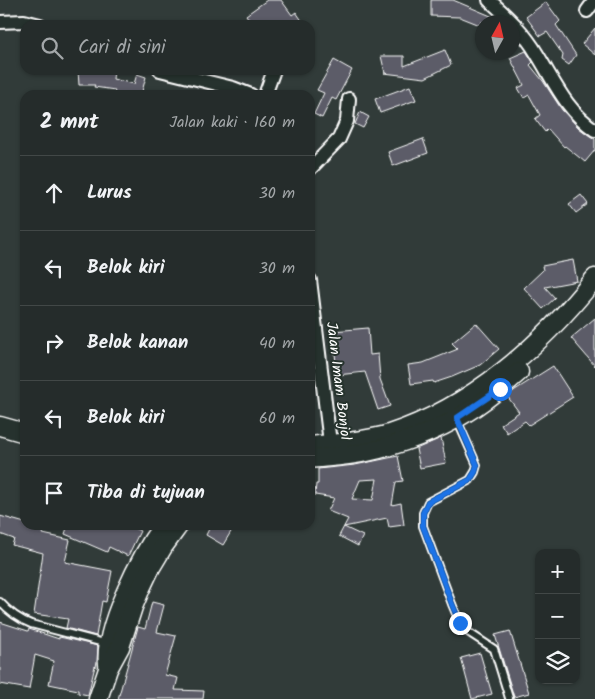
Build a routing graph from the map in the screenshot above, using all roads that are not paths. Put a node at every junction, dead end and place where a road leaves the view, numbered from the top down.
1 (489, 0) edge
2 (595, 0) edge
3 (586, 11) dead end
4 (20, 21) edge
5 (0, 22) edge
6 (180, 75) edge
7 (272, 75) edge
8 (238, 90) edge
9 (267, 90) edge
10 (349, 99) dead end
11 (595, 130) edge
12 (315, 164) edge
13 (595, 278) edge
14 (595, 292) edge
15 (315, 320) edge
16 (457, 418) junction
17 (0, 426) edge
18 (20, 432) edge
19 (315, 447) edge
20 (331, 450) junction
21 (315, 457) edge
22 (156, 533) edge
23 (0, 602) edge
24 (114, 646) junction
25 (509, 698) dead end
26 (98, 699) edge

1 - 11 street
2 - 3 street
4 - 5 street
6 - 8 street
7 - 9 street
10 - 12 street
13 - 20 main road
14 - 16 main road
15 - 20 street, Jalan Imam Bonjol
16 - 20 main road
16 - 25 lane
17 - 18 main road
19 - 20 main road
20 - 21 main road
22 - 24 main road
23 - 24 lane
24 - 26 main road

